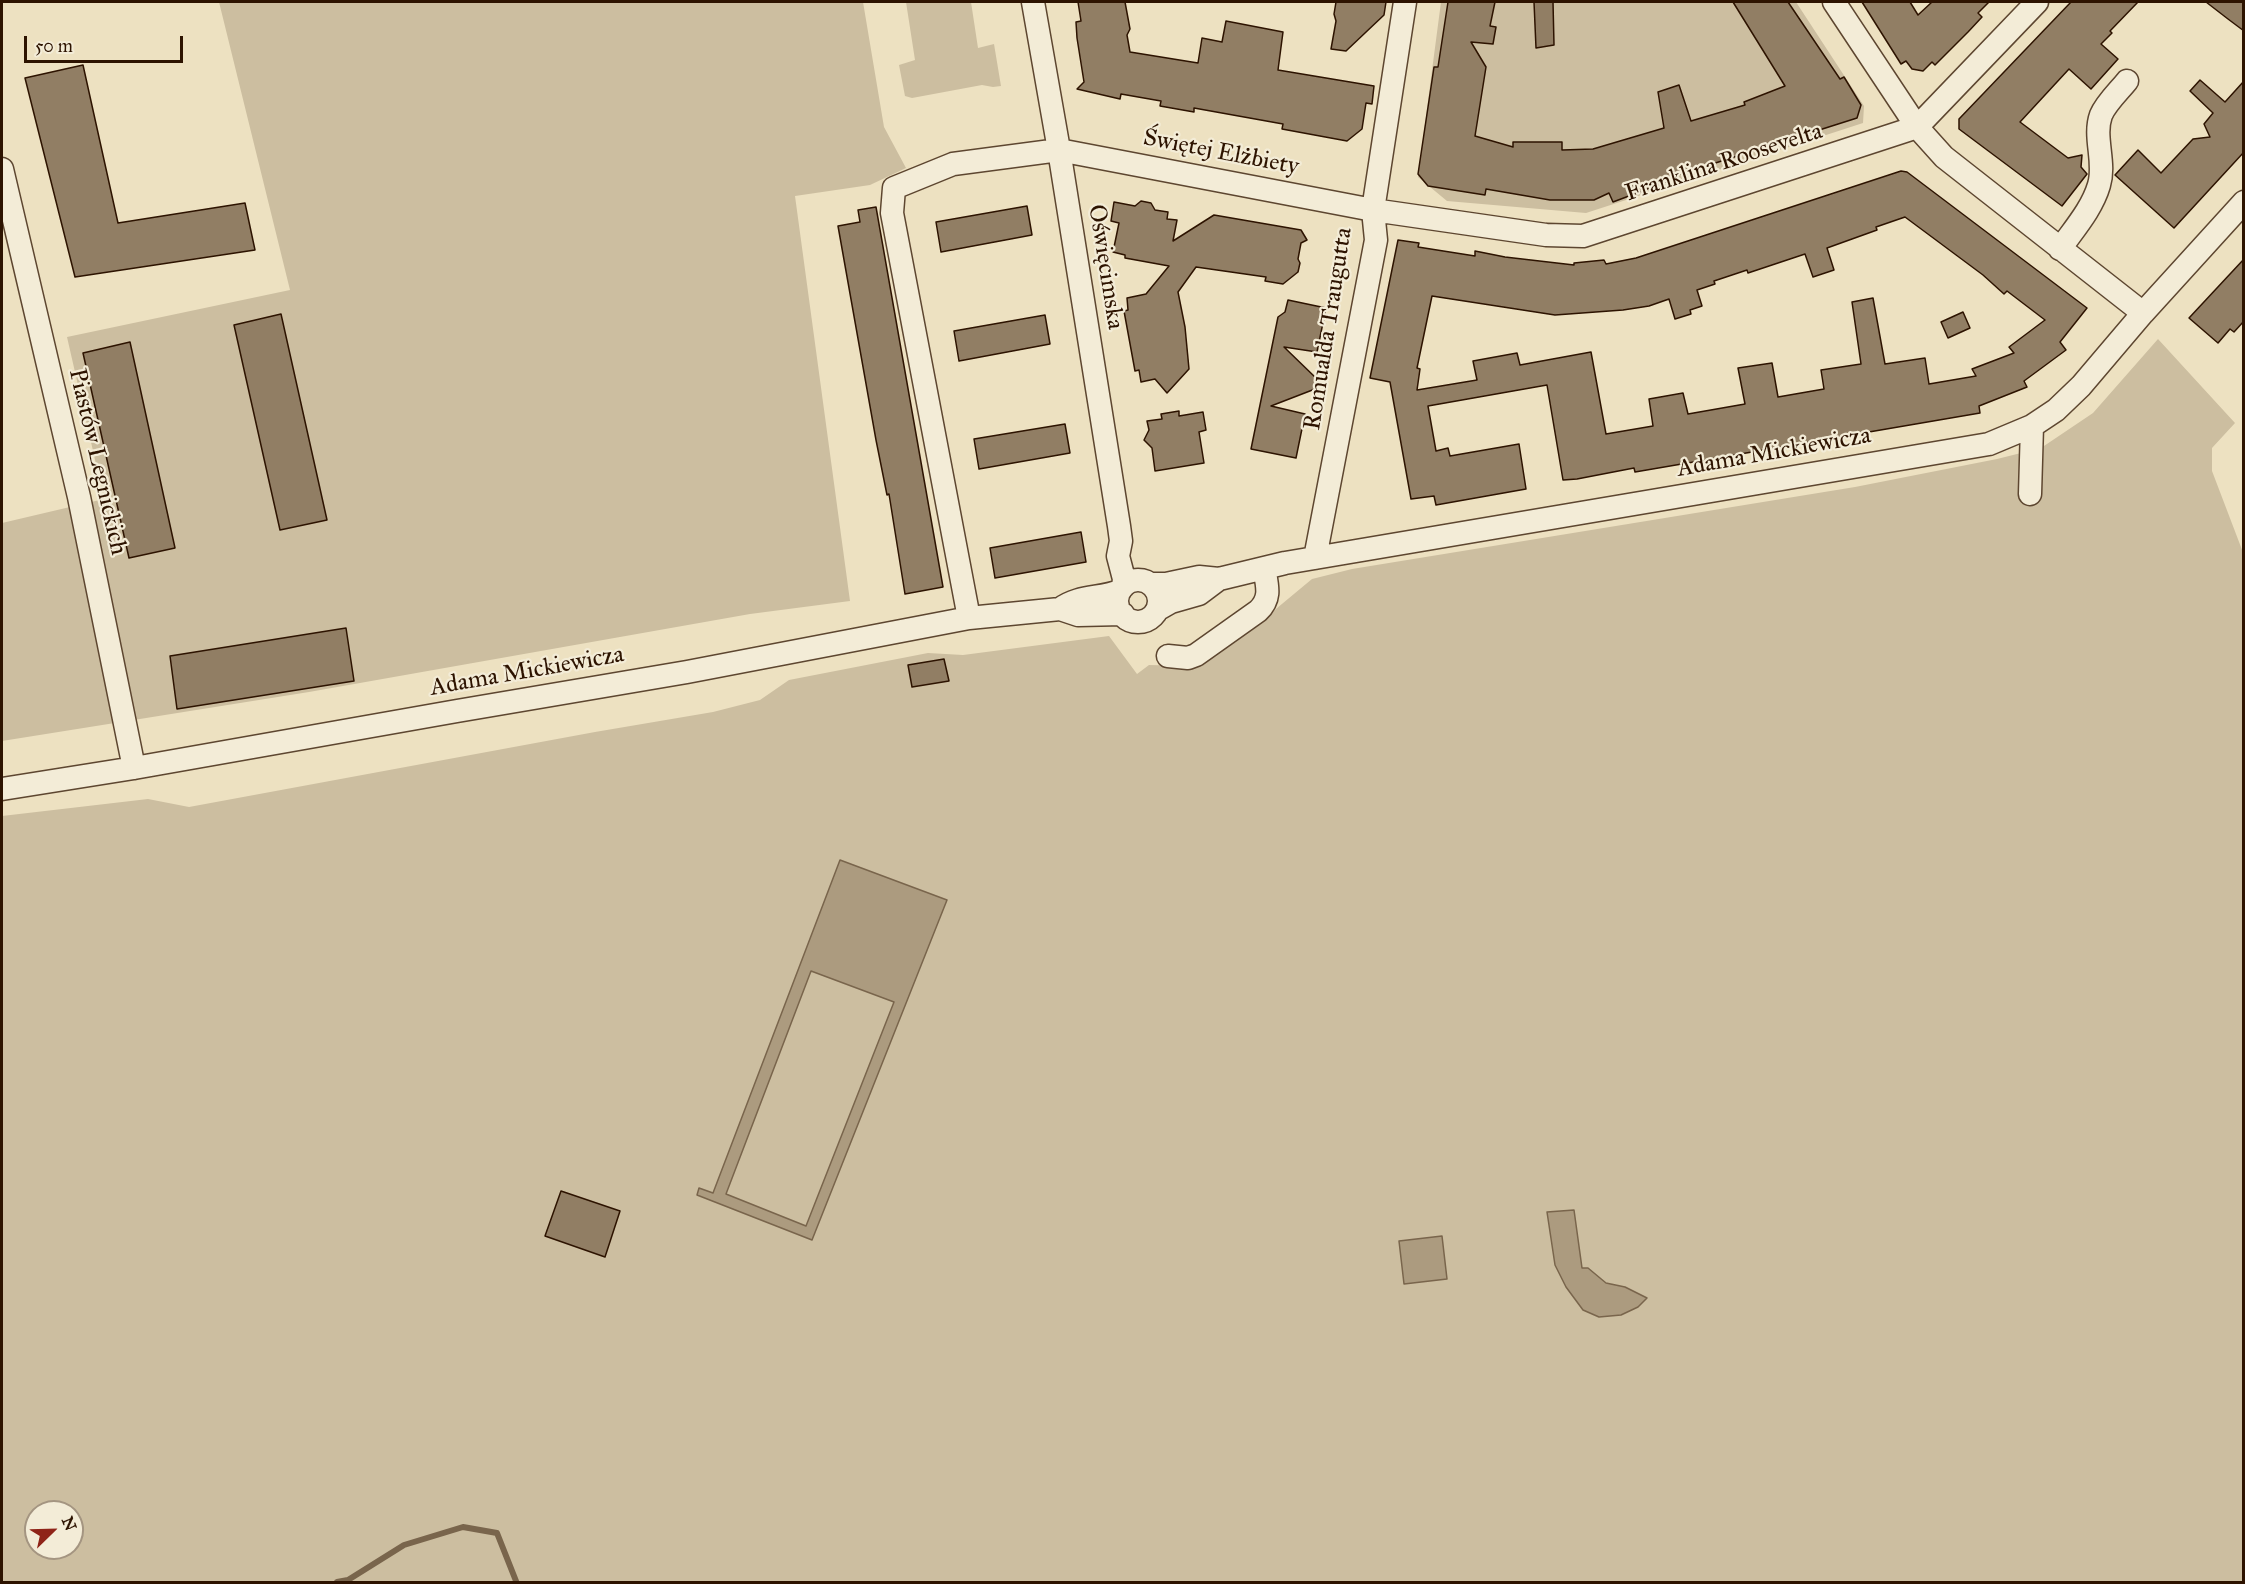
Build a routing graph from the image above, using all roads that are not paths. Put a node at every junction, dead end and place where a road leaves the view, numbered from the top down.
1 (1033, 2) edge
2 (1405, 2) edge
3 (1834, 2) edge
4 (2037, 2) edge
5 (2127, 81) dead end
6 (1917, 127) junction
7 (1059, 150) junction
8 (2, 169) edge
9 (2244, 202) edge
10 (1373, 210) junction
11 (2060, 249) junction
12 (2143, 313) junction
13 (2032, 426) junction
14 (2030, 494) dead end
15 (1315, 558) junction
16 (1264, 568) junction
17 (1219, 579) junction
18 (1134, 586) junction
19 (1060, 609) junction
20 (1157, 610) junction
21 (1123, 614) junction
22 (969, 618) junction
23 (1168, 656) dead end
24 (134, 768) junction
25 (2, 789) edge

1 - 7 street, Oświęcimska
2 - 10 street, Romualda Traugutta
3 - 6 street
4 - 6 street, Franklina Roosevelta
5 - 11 street
6 - 10 street, Franklina Roosevelta
6 - 11 street
7 - 10 street, Świętej Elżbiety
7 - 18 street, Oświęcimska
7 - 22 street, Świętej Elżbiety
8 - 24 street, Piastów Legnickich
9 - 12 street, Adama Mickiewicza
10 - 15 street, Romualda Traugutta
11 - 12 street
12 - 13 street, Adama Mickiewicza
13 - 14 street
13 - 15 street, Adama Mickiewicza
15 - 16 street, Adama Mickiewicza
16 - 17 street, Adama Mickiewicza
16 - 23 street
17 - 18 street, Adama Mickiewicza
17 - 20 street, Adama Mickiewicza
18 - 19 street, Adama Mickiewicza
18 - 20 street
18 - 21 street
19 - 21 street, Adama Mickiewicza
19 - 22 street, Adama Mickiewicza
20 - 21 street
22 - 24 street, Adama Mickiewicza
24 - 25 street, Adama Mickiewicza

